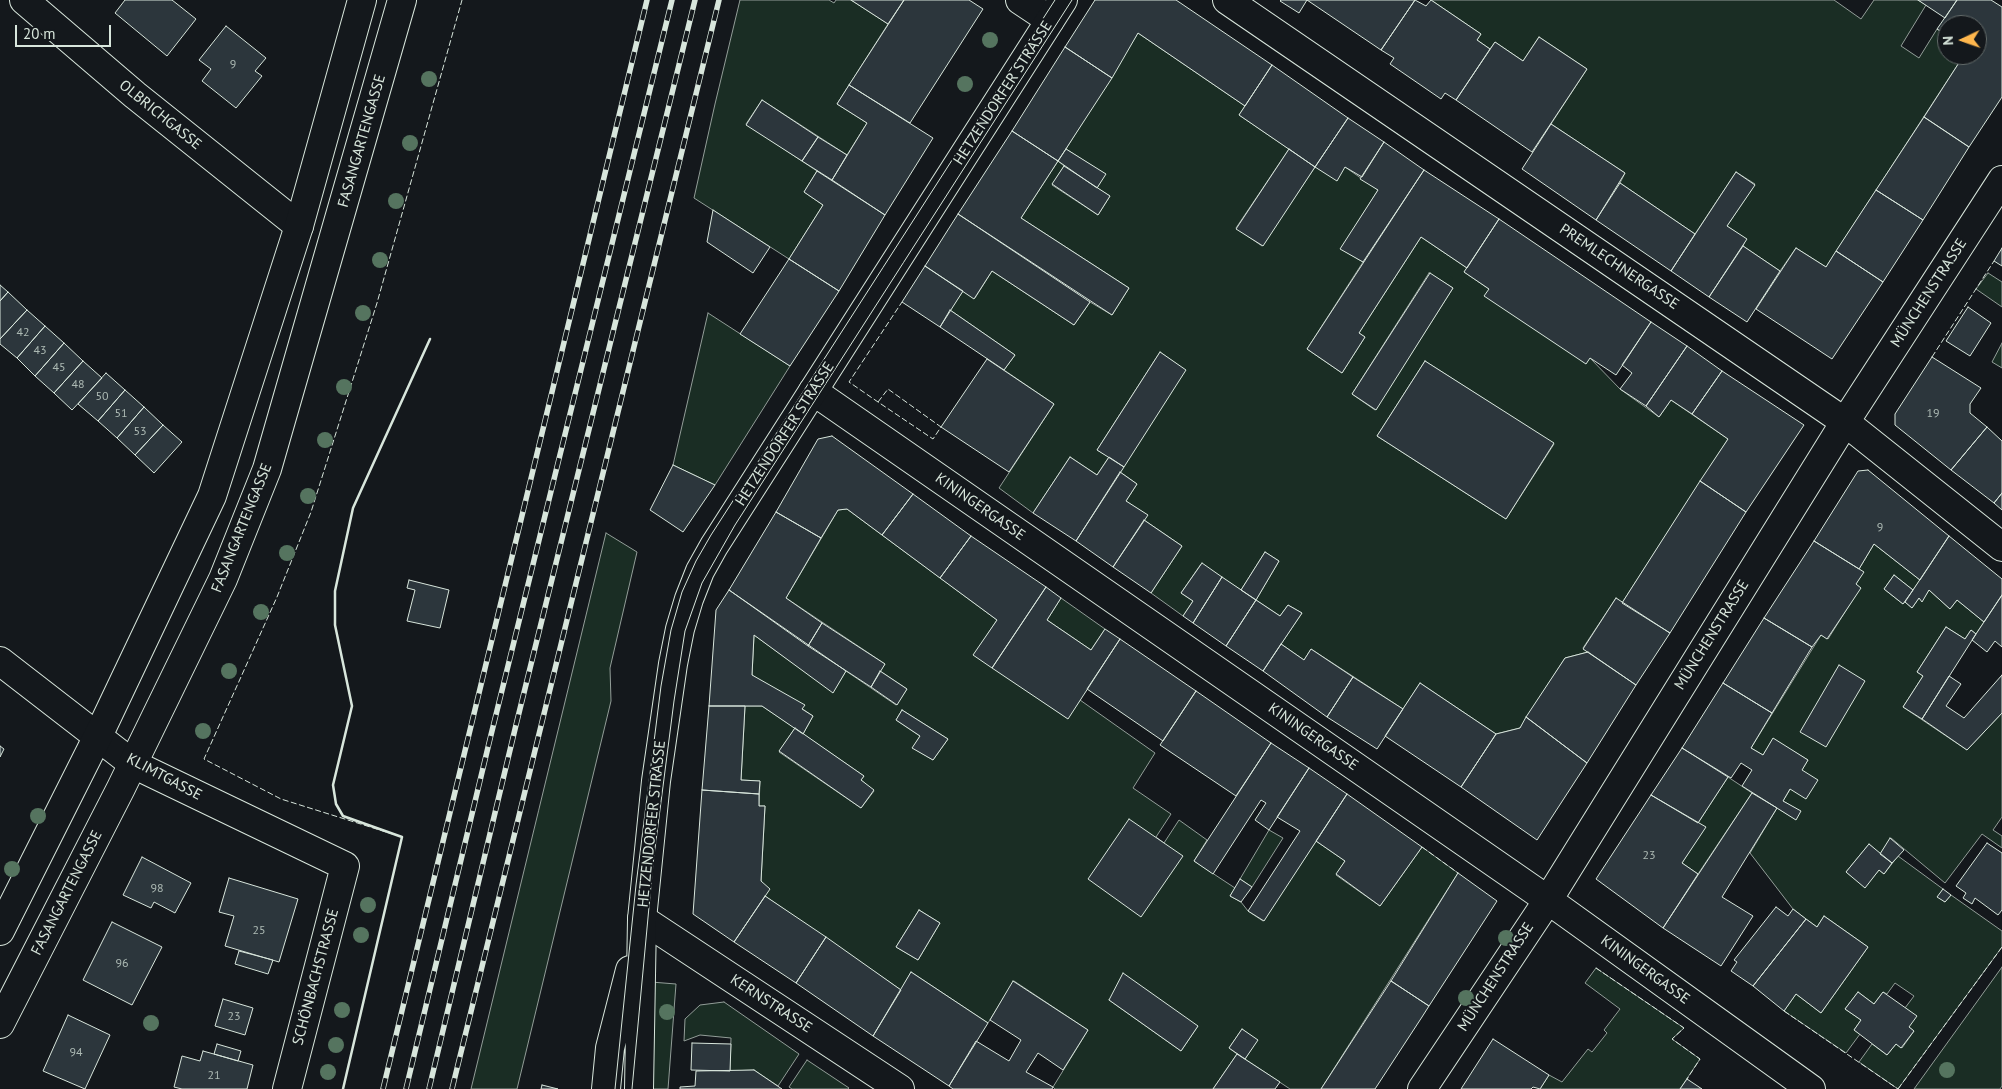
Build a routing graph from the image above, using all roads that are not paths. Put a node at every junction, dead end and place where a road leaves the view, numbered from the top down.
1 (24, 0) edge
2 (362, 0) edge
3 (402, 0) edge
4 (1020, 0) edge
5 (1226, 0) edge
6 (1056, 10) edge
7 (2002, 180) edge
8 (299, 226) junction
9 (813, 390) junction
10 (1845, 422) junction
11 (2002, 547) edge
12 (0, 661) edge
13 (98, 736) junction
14 (133, 764) junction
15 (345, 866) joint
16 (1548, 900) junction
17 (642, 919) junction
18 (0, 931) edge
19 (0, 1024) edge
20 (287, 1089) edge
21 (606, 1089) edge
22 (639, 1089) edge
23 (900, 1089) edge
24 (1422, 1089) edge
25 (1811, 1089) edge

1 - 8 street, OLBRICHGASSE
2 - 8 street
3 - 14 street, FASANGARTENGASSE
4 - 6 street
5 - 10 street, PREMLECHNERGASSE
6 - 9 street, HETZENDORFER STRASSE
7 - 10 street, MÜNCHENSTRASSE
8 - 13 street
9 - 16 street, KININGERGASSE
9 - 17 street, HETZENDORFER STRASSE
10 - 11 street, PREMLECHNERGASSE
10 - 16 street, MÜNCHENSTRASSE
12 - 13 street, KLIMTGASSE
13 - 14 street, KLIMTGASSE
13 - 18 street
14 - 15 street, KLIMTGASSE
14 - 19 street, FASANGARTENGASSE
15 - 20 street, SCHÖNBACHSTRASSE
16 - 24 street, MÜNCHENSTRASSE
16 - 25 street, KININGERGASSE
17 - 21 street, HETZENDORFER STRASSE
17 - 22 street, HETZENDORFER STRASSE
17 - 23 street, KERNSTRASSE

